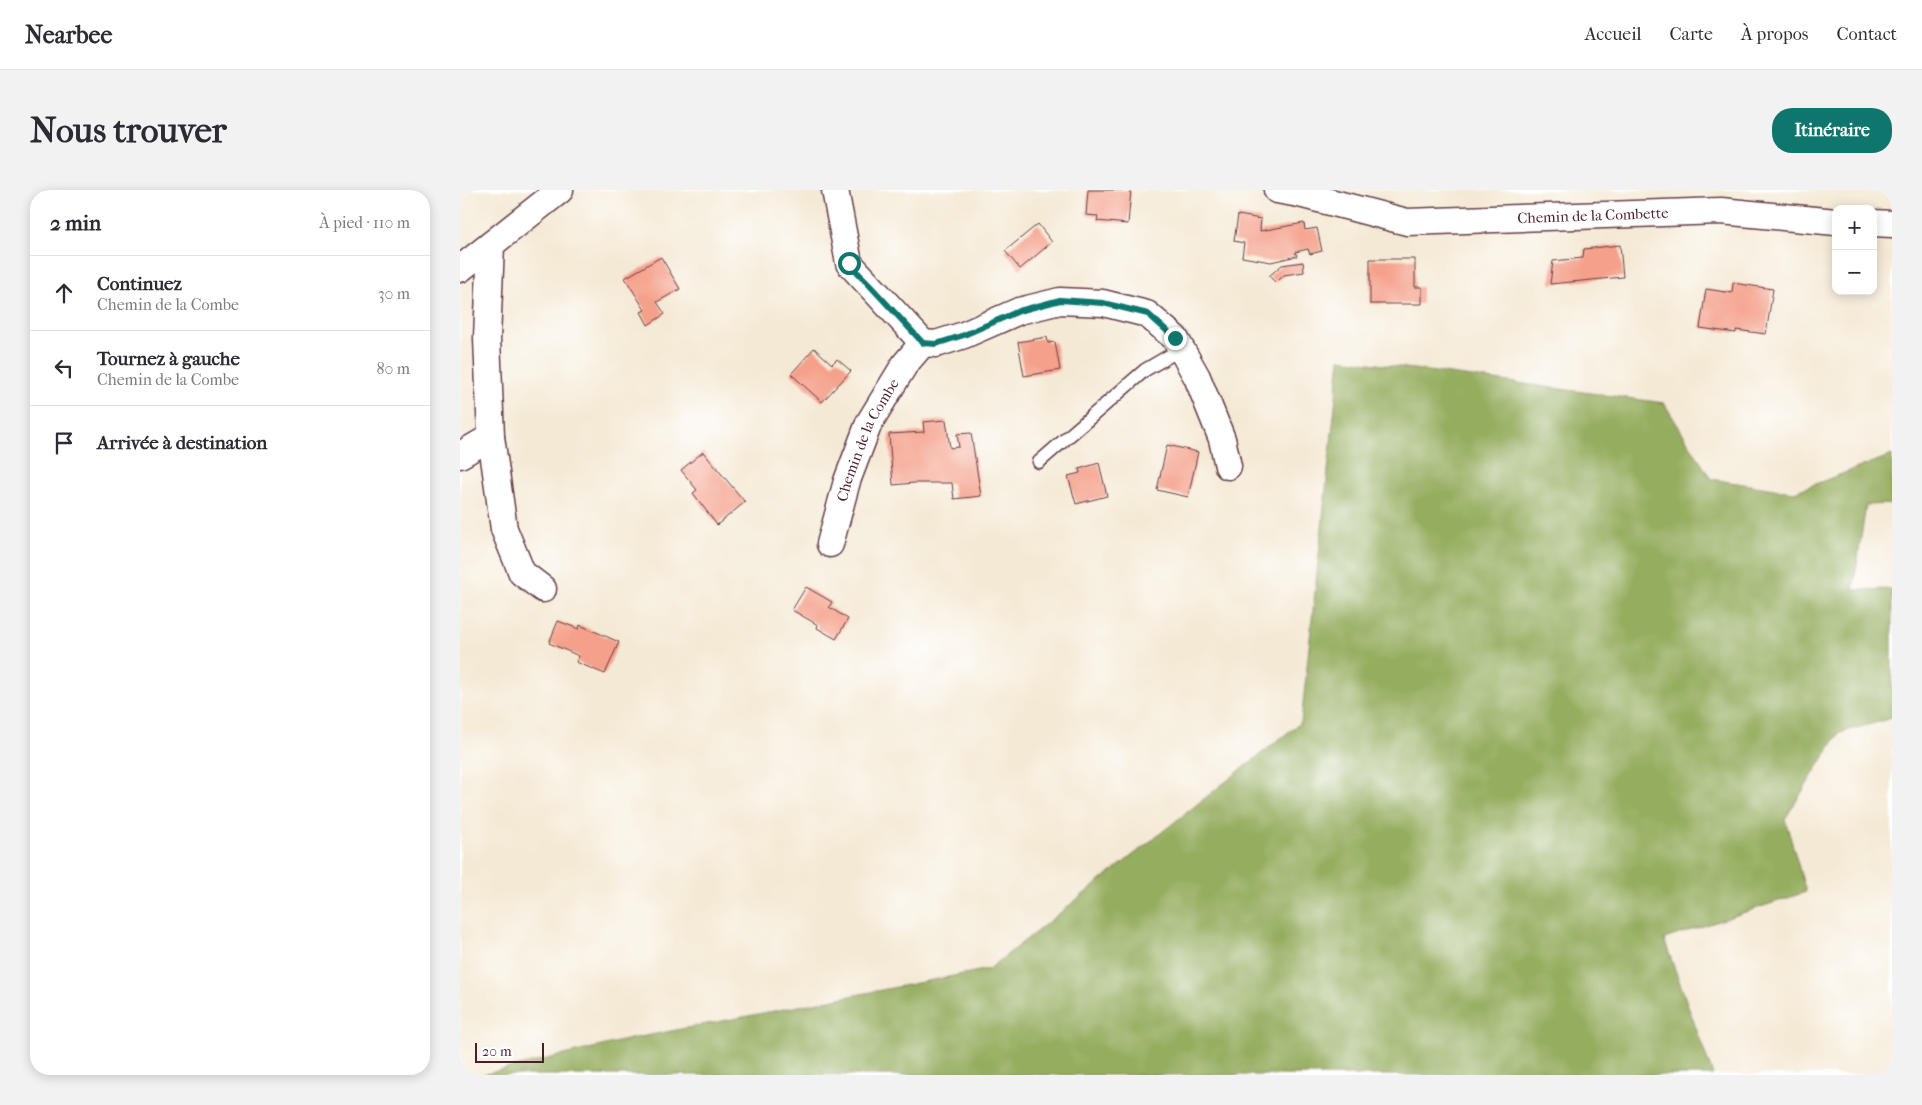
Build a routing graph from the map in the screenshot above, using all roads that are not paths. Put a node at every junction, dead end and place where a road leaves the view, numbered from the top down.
1 (560, 190) edge
2 (835, 190) edge
3 (1277, 190) edge
4 (1832, 222) edge
5 (1877, 223) edge
6 (1892, 224) edge
7 (491, 245) junction
8 (460, 269) edge
9 (923, 343) junction
10 (1181, 349) junction
11 (491, 437) junction
12 (460, 455) edge
13 (1039, 462) dead end
14 (1228, 466) dead end
15 (830, 544) dead end
16 (542, 589) dead end

1 - 7 street
2 - 9 street
3 - 4 street, Chemin de la Combette
5 - 6 street
7 - 8 street
7 - 11 street
9 - 10 street
9 - 15 street, Chemin de la Combe
10 - 13 lane
10 - 14 street
11 - 12 street
11 - 16 street

